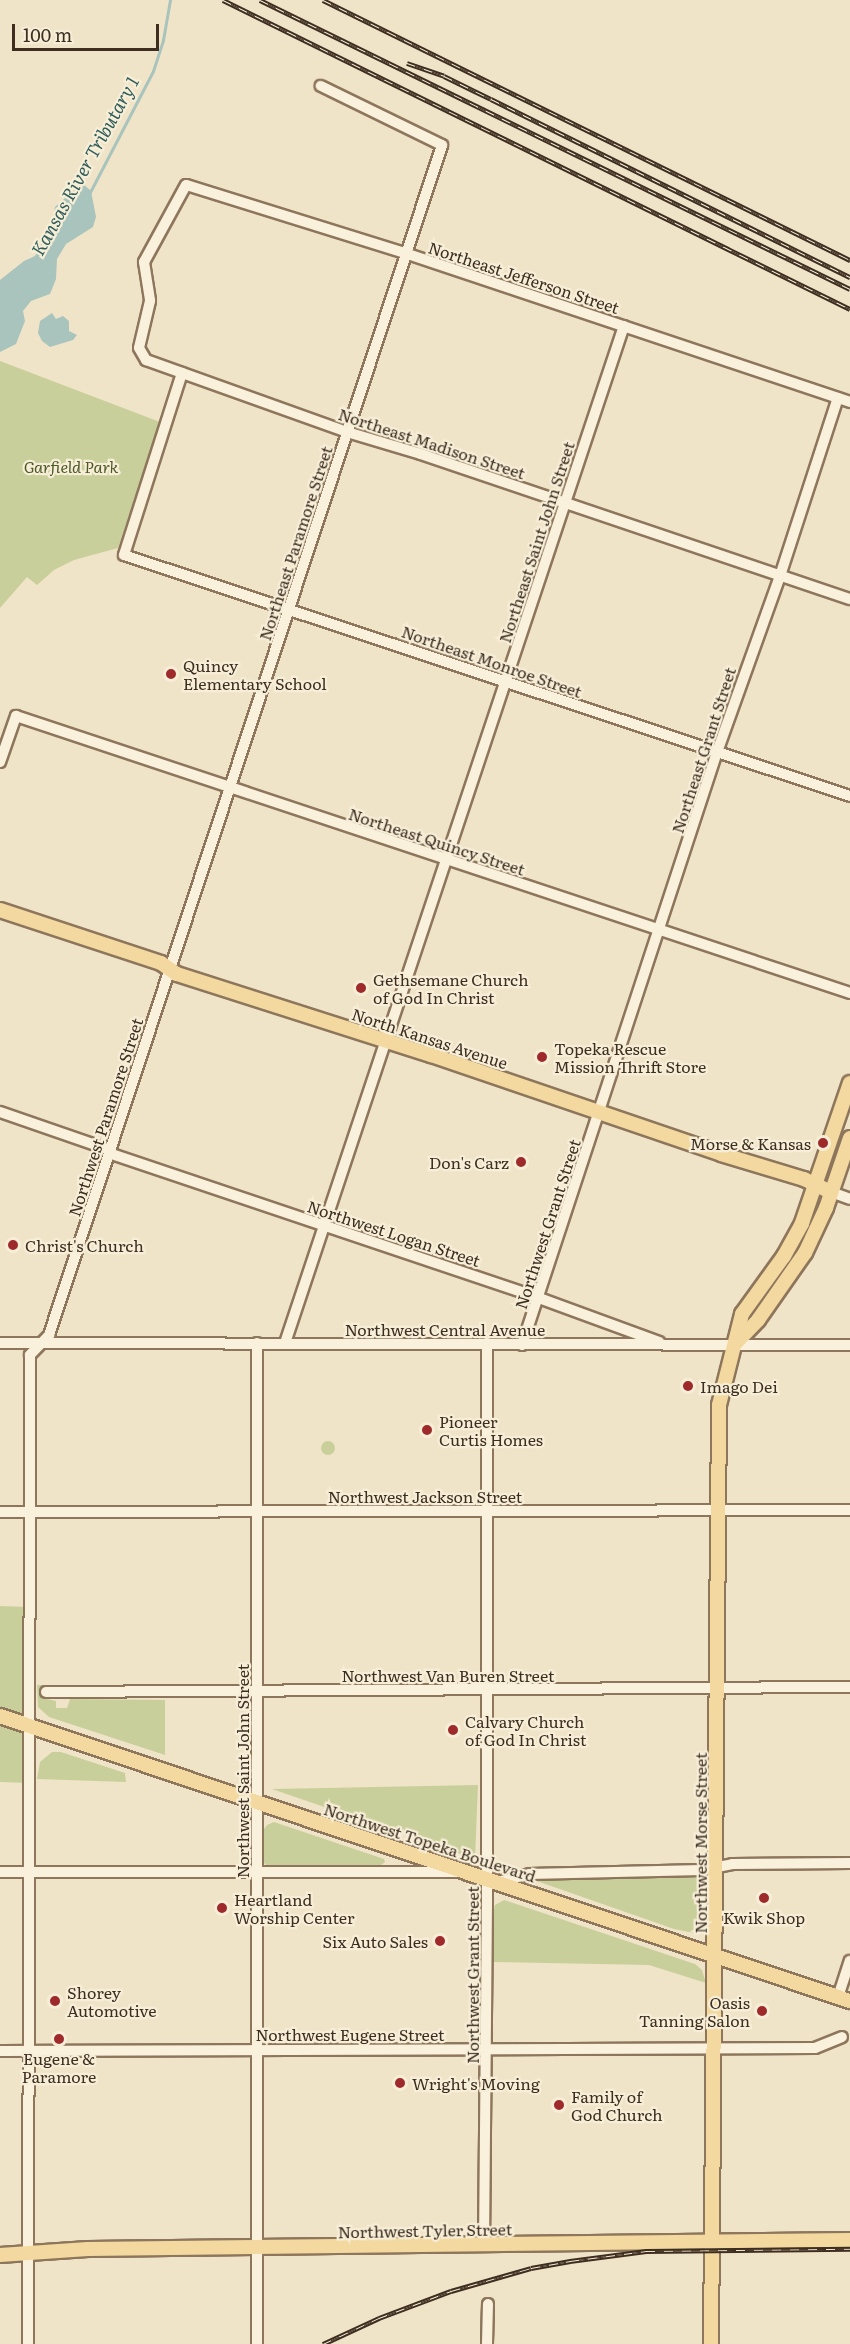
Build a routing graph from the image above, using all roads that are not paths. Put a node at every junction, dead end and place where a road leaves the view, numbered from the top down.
1 (321, 86) dead end
2 (408, 254) junction
3 (624, 326) junction
4 (143, 358) joint
5 (182, 373) junction
6 (838, 398) junction
7 (850, 402) edge
8 (347, 432) junction
9 (565, 502) junction
10 (780, 576) junction
11 (850, 599) edge
12 (289, 608) junction
13 (506, 682) junction
14 (717, 752) junction
15 (0, 762) edge
16 (230, 788) junction
17 (850, 796) edge
18 (446, 860) junction
19 (0, 910) edge
20 (659, 929) junction
21 (170, 969) junction
22 (850, 993) edge
23 (385, 1041) junction
24 (850, 1083) edge
25 (0, 1112) edge
26 (600, 1112) junction
27 (850, 1138) edge
28 (109, 1152) junction
29 (816, 1185) junction
30 (831, 1192) junction
31 (850, 1199) edge
32 (324, 1226) junction
33 (539, 1298) junction
34 (0, 1343) edge
35 (257, 1343) junction
36 (285, 1343) junction
37 (39, 1344) junction
38 (487, 1344) junction
39 (735, 1344) junction
40 (522, 1345) junction
41 (668, 1345) junction
42 (850, 1345) edge
43 (717, 1510) junction
44 (850, 1510) edge
45 (487, 1511) junction
46 (0, 1512) edge
47 (30, 1512) junction
48 (257, 1512) junction
49 (717, 1686) junction
50 (850, 1686) edge
51 (487, 1690) junction
52 (46, 1692) dead end
53 (257, 1692) junction
54 (0, 1716) edge
55 (29, 1726) junction
56 (258, 1802) junction
57 (850, 1863) edge
58 (716, 1868) junction
59 (256, 1870) junction
60 (0, 1872) edge
61 (29, 1872) junction
62 (467, 1872) junction
63 (493, 1880) junction
64 (714, 1955) junction
65 (850, 1962) edge
66 (844, 1999) edge
67 (842, 2037) dead end
68 (486, 2048) junction
69 (712, 2049) junction
70 (29, 2050) junction
71 (257, 2050) junction
72 (0, 2051) edge
73 (850, 2240) edge
74 (712, 2242) junction
75 (484, 2246) junction
76 (257, 2249) junction
77 (27, 2252) junction
78 (0, 2255) edge
79 (488, 2304) dead end
80 (28, 2344) edge
81 (257, 2344) edge
82 (488, 2344) edge
83 (711, 2344) edge

1 - 2 street, Northeast Paramore Street
2 - 3 street, Northeast Jefferson Street
2 - 4 street, Northeast Jefferson Street
2 - 8 street, Northeast Paramore Street
3 - 6 street, Northeast Jefferson Street
3 - 9 street, Northeast Saint John Street
4 - 5 street, Northeast Madison Street
5 - 8 street, Northeast Madison Street
5 - 12 street, Northeast Monroe Street
6 - 7 street, Northeast Jefferson Street
6 - 10 street, Northeast Grant Street
8 - 9 street, Northeast Madison Street
8 - 12 street, Northeast Paramore Street
9 - 10 street, Northeast Madison Street
9 - 13 street, Northeast Saint John Street
10 - 11 street, Northeast Madison Street
10 - 14 street, Northeast Grant Street
12 - 13 street, Northeast Monroe Street
12 - 16 street, Northeast Paramore Street
13 - 14 street, Northeast Monroe Street
13 - 18 street, Northeast Saint John Street
14 - 17 street, Northeast Monroe Street
14 - 20 street, Northeast Grant Street
15 - 16 street, Northeast Quincy Street
16 - 18 street, Northeast Quincy Street
16 - 21 street, Northeast Paramore Street
18 - 20 street, Northeast Quincy Street
18 - 23 street, Northeast Saint John Street
19 - 21 main road, North Kansas Avenue
20 - 22 street, Northeast Quincy Street
20 - 26 street, Northeast Grant Street
21 - 23 main road, North Kansas Avenue
21 - 28 street, Northwest Paramore Street
23 - 26 main road, North Kansas Avenue
23 - 32 street
24 - 29 main road, Northwest Morse Street
25 - 28 street, Northwest Logan Street
26 - 29 main road, North Kansas Avenue
26 - 33 street, Northwest Grant Street
27 - 30 main road, Northwest Morse Street
28 - 32 street, Northwest Logan Street
28 - 37 street, Northwest Paramore Street
29 - 30 main road, North Kansas Avenue
29 - 39 main road, Northwest Morse Street
30 - 31 street, North Kansas Avenue
30 - 39 main road, Northwest Morse Street
32 - 33 street, Northwest Logan Street
32 - 36 street
33 - 40 street, Northwest Grant Street
33 - 41 street, Northwest Logan Street
34 - 37 street, Northwest Central Avenue
35 - 36 street, Northwest Central Avenue
35 - 37 street, Northwest Central Avenue
35 - 48 street, Northwest Saint John Street
36 - 38 street, Northwest Central Avenue
37 - 47 street, Northwest Paramore Street
38 - 40 street, Northwest Central Avenue
38 - 45 street, Northwest Grant Street
39 - 41 street, Northwest Central Avenue
39 - 42 street, Northwest Central Avenue
39 - 43 main road, Northwest Morse Street
40 - 41 street, Northwest Central Avenue
43 - 44 street, Northwest Jackson Street
43 - 45 street, Northwest Jackson Street
43 - 49 main road, Northwest Morse Street
45 - 48 street, Northwest Jackson Street
45 - 51 street, Northwest Grant Street
46 - 47 street, Northwest Jackson Street
47 - 48 street, Northwest Jackson Street
47 - 55 street, Northwest Paramore Street
48 - 53 street, Northwest Saint John Street
49 - 50 street, Northwest Van Buren Street
49 - 51 street, Northwest Van Buren Street
49 - 58 main road, Northwest Morse Street
51 - 53 street, Northwest Van Buren Street
51 - 63 street, Northwest Grant Street
52 - 53 street, Northwest Van Buren Street
53 - 56 street, Northwest Saint John Street
54 - 55 main road, Northwest Topeka Boulevard
55 - 56 main road, Northwest Topeka Boulevard
55 - 61 street, Northwest Paramore Street
56 - 59 street, Northwest Saint John Street
56 - 62 main road, Northwest Topeka Boulevard
57 - 58 street
58 - 63 street
58 - 64 main road, Northwest Morse Street
59 - 61 street
59 - 62 street
59 - 71 street, Northwest Saint John Street
60 - 61 street
61 - 70 street, Northwest Paramore Street
62 - 63 main road, Northwest Topeka Boulevard
63 - 64 main road, Northwest Topeka Boulevard
63 - 68 street, Northwest Grant Street
64 - 66 main road, Northwest Topeka Boulevard
64 - 69 main road, Northwest Morse Street
65 - 66 street
67 - 69 street, Northwest Eugene Street
68 - 69 street, Northwest Eugene Street
68 - 71 street, Northwest Eugene Street
68 - 75 street, Northwest Grant Street
69 - 74 main road, Northwest Morse Street
70 - 71 street, Northwest Eugene Street
70 - 72 street, Northwest Eugene Street
70 - 77 street, Northwest Paramore Street
71 - 76 street, Northwest Saint John Street
73 - 74 main road, Northwest Tyler Street
74 - 75 main road, Northwest Tyler Street
74 - 83 main road, Northwest Morse Street
75 - 76 main road, Northwest Tyler Street
76 - 77 main road, Northwest Tyler Street
76 - 81 street, Northwest Saint John Street
77 - 78 main road, Northwest Tyler Street
77 - 80 street, Northwest Paramore Street
79 - 82 street

